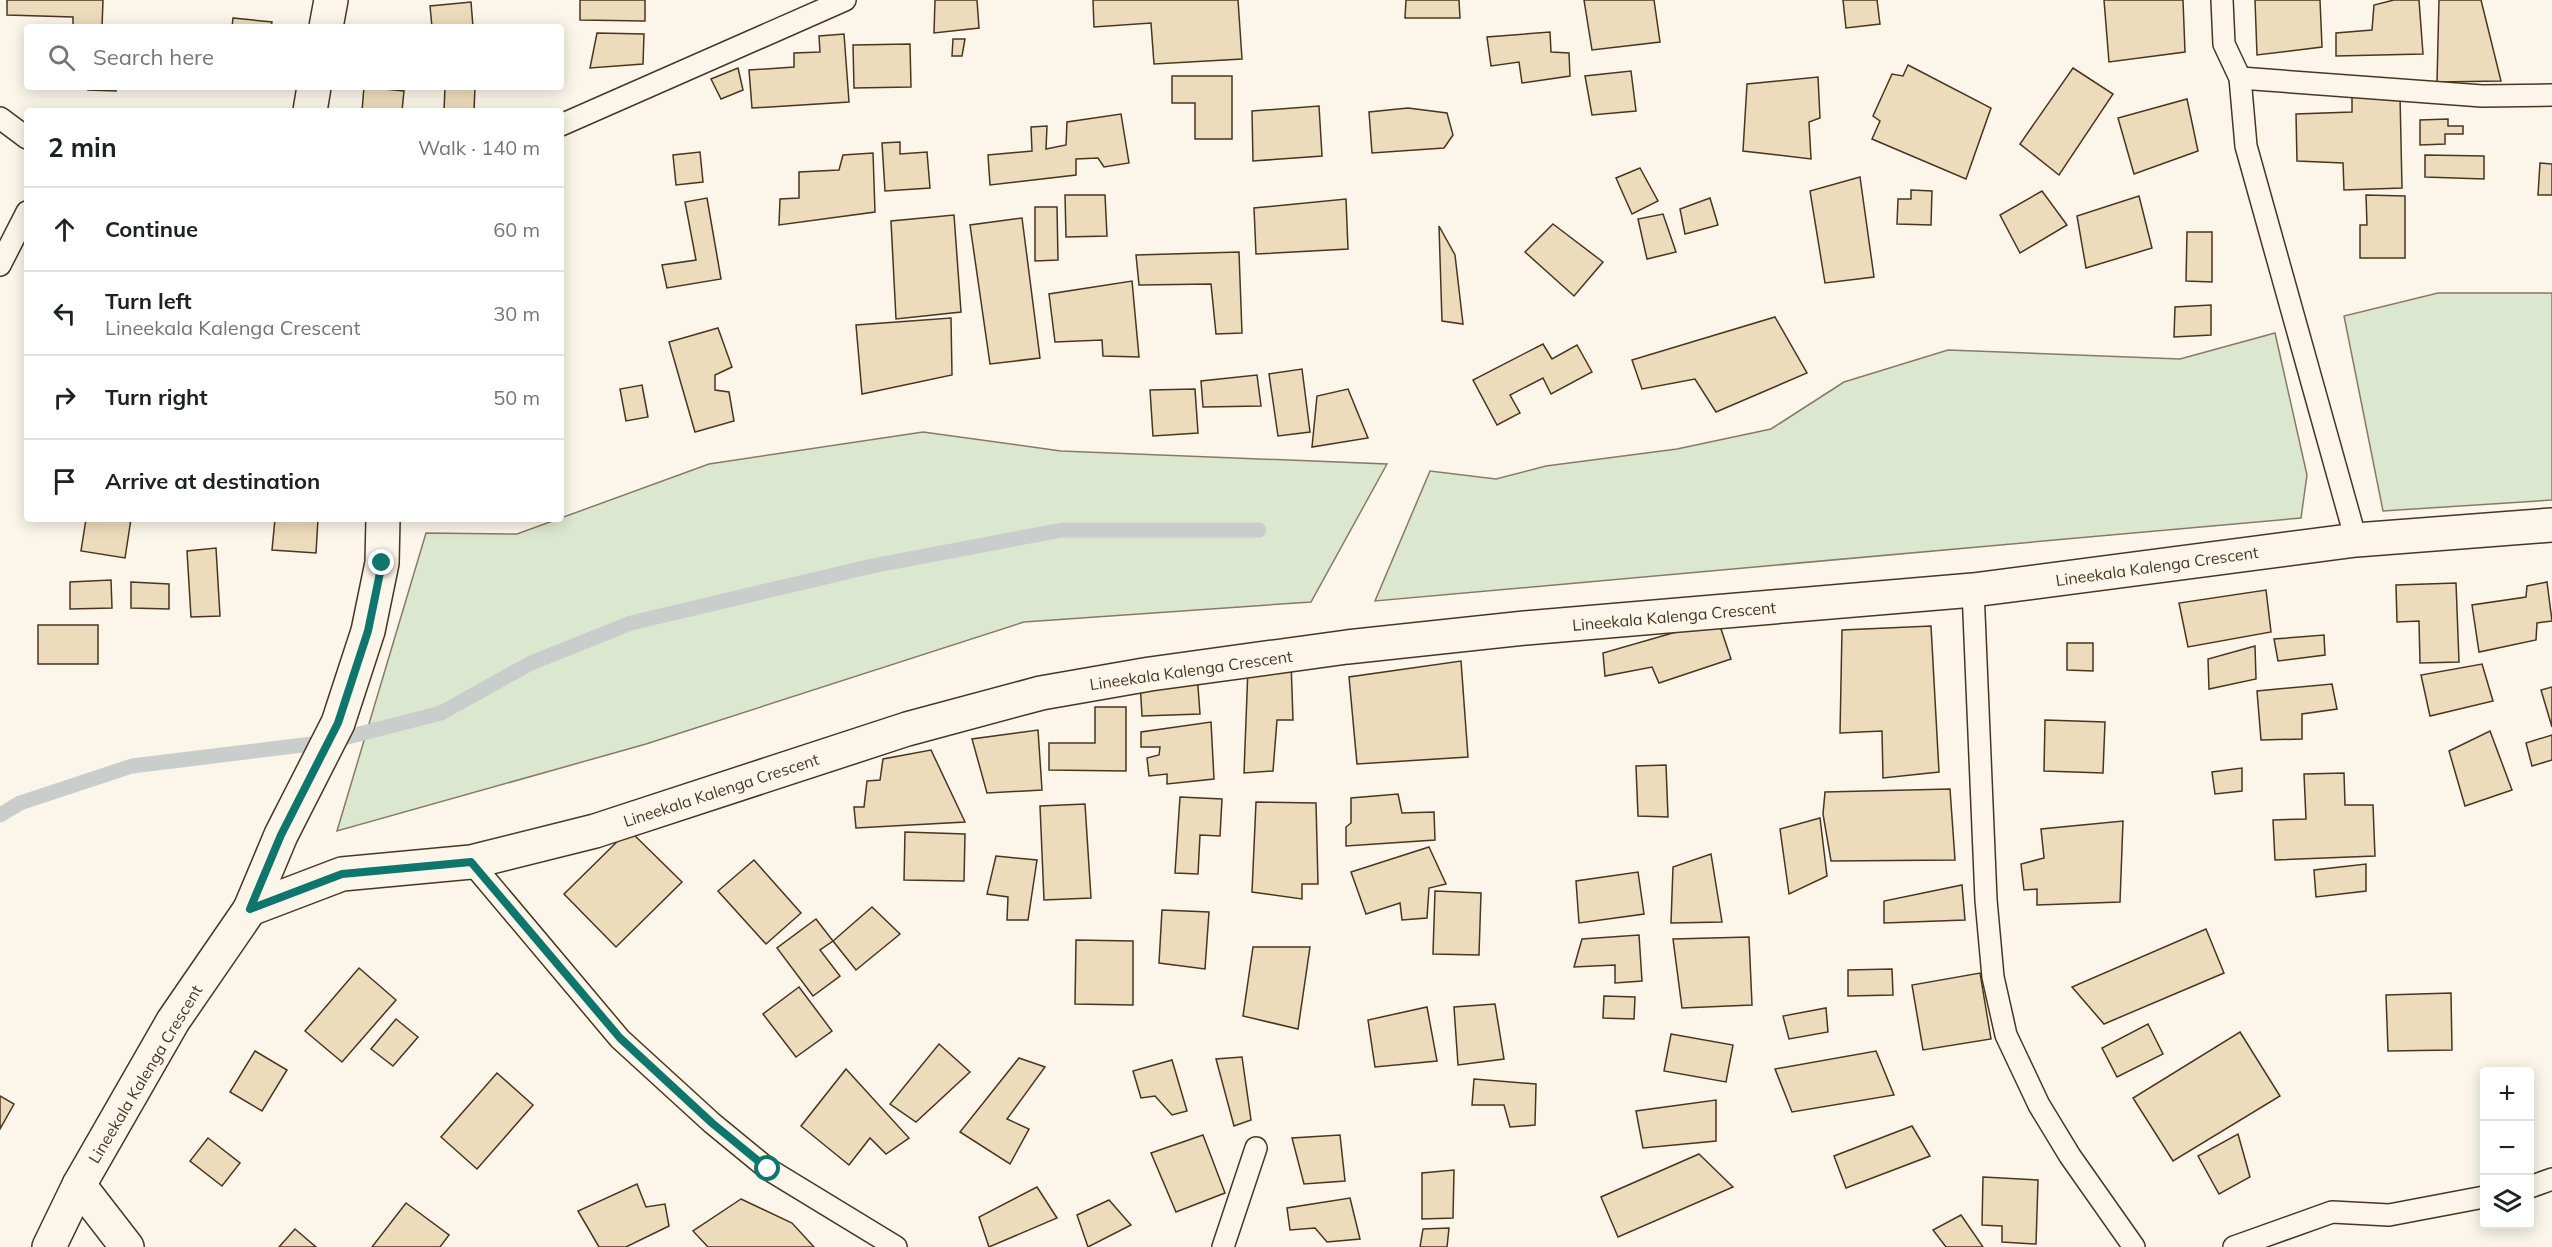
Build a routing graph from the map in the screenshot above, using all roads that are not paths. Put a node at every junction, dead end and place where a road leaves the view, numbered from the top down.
1 (331, 0) edge
2 (845, 0) edge
3 (2222, 0) edge
4 (327, 24) edge
5 (2240, 78) junction
6 (314, 90) edge
7 (2552, 95) edge
8 (310, 108) edge
9 (0, 118) edge
10 (564, 124) edge
11 (24, 136) edge
12 (24, 218) edge
13 (0, 266) edge
14 (383, 522) edge
15 (2552, 525) edge
16 (2356, 540) junction
17 (1973, 590) junction
18 (471, 862) junction
19 (250, 909) junction
20 (1256, 1148) dead end
21 (2552, 1179) edge
22 (79, 1185) junction
23 (2534, 1185) edge
24 (2480, 1198) edge
25 (49, 1247) edge
26 (127, 1247) edge
27 (896, 1247) edge
28 (1223, 1247) edge
29 (2134, 1247) edge
30 (2234, 1247) edge

1 - 4 street
2 - 10 lane
3 - 5 lane
5 - 7 lane
5 - 16 lane
6 - 8 street
9 - 11 lane
12 - 13 lane
14 - 19 street
15 - 16 street, Lineekala Kalenga Crescent
16 - 17 street, Lineekala Kalenga Crescent
17 - 18 street, Lineekala Kalenga Crescent
17 - 29 lane
18 - 19 street, Lineekala Kalenga Crescent
18 - 27 lane
19 - 22 street, Lineekala Kalenga Crescent
20 - 28 lane
21 - 23 lane
22 - 25 street, Lineekala Kalenga Crescent
22 - 26 street
24 - 30 lane

